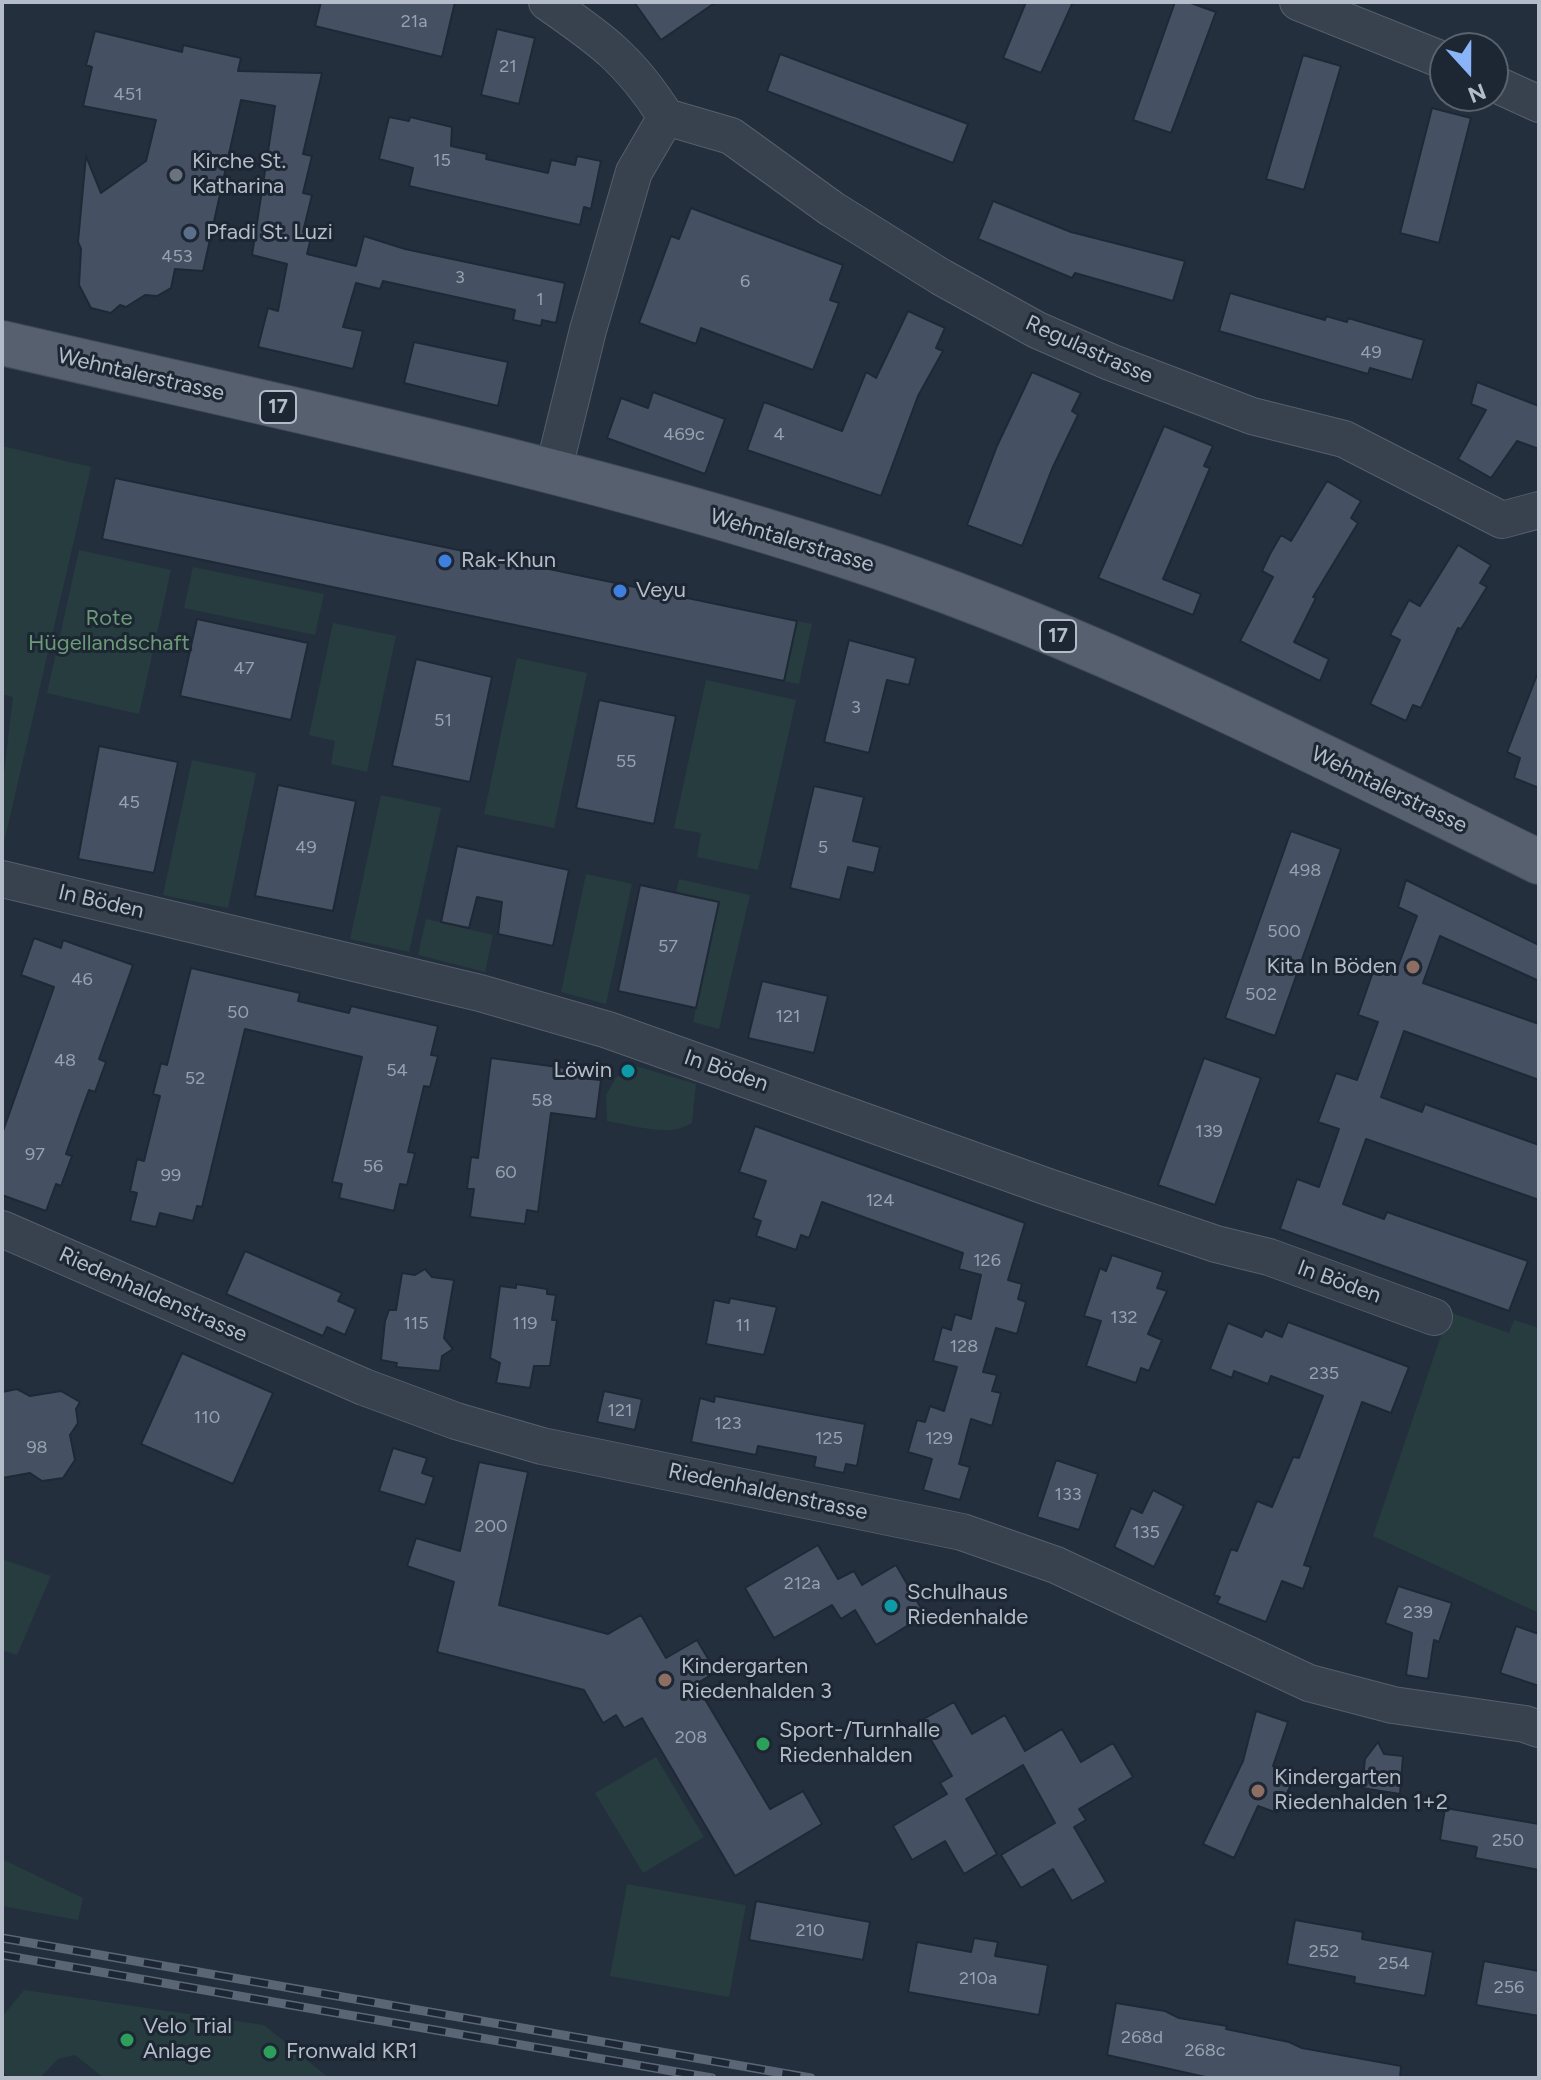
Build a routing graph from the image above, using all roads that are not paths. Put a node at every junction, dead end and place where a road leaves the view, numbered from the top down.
1 (547, 2) edge
2 (1298, 2) edge
3 (1429, 55) edge
4 (1509, 90) edge
5 (1539, 104) edge
6 (666, 117) junction
7 (2, 343) edge
8 (553, 472) junction
9 (1539, 510) edge
10 (1539, 862) edge
11 (2, 879) edge
12 (2, 1229) edge
13 (1434, 1317) dead end
14 (1539, 1729) edge

1 - 6 street
2 - 3 street
4 - 5 street
6 - 8 street
6 - 9 street, Regulastrasse
7 - 8 main road, Wehntalerstrasse / 17
8 - 10 main road, Wehntalerstrasse / 17
11 - 13 street, In Böden
12 - 14 street, Riedenhaldenstrasse

